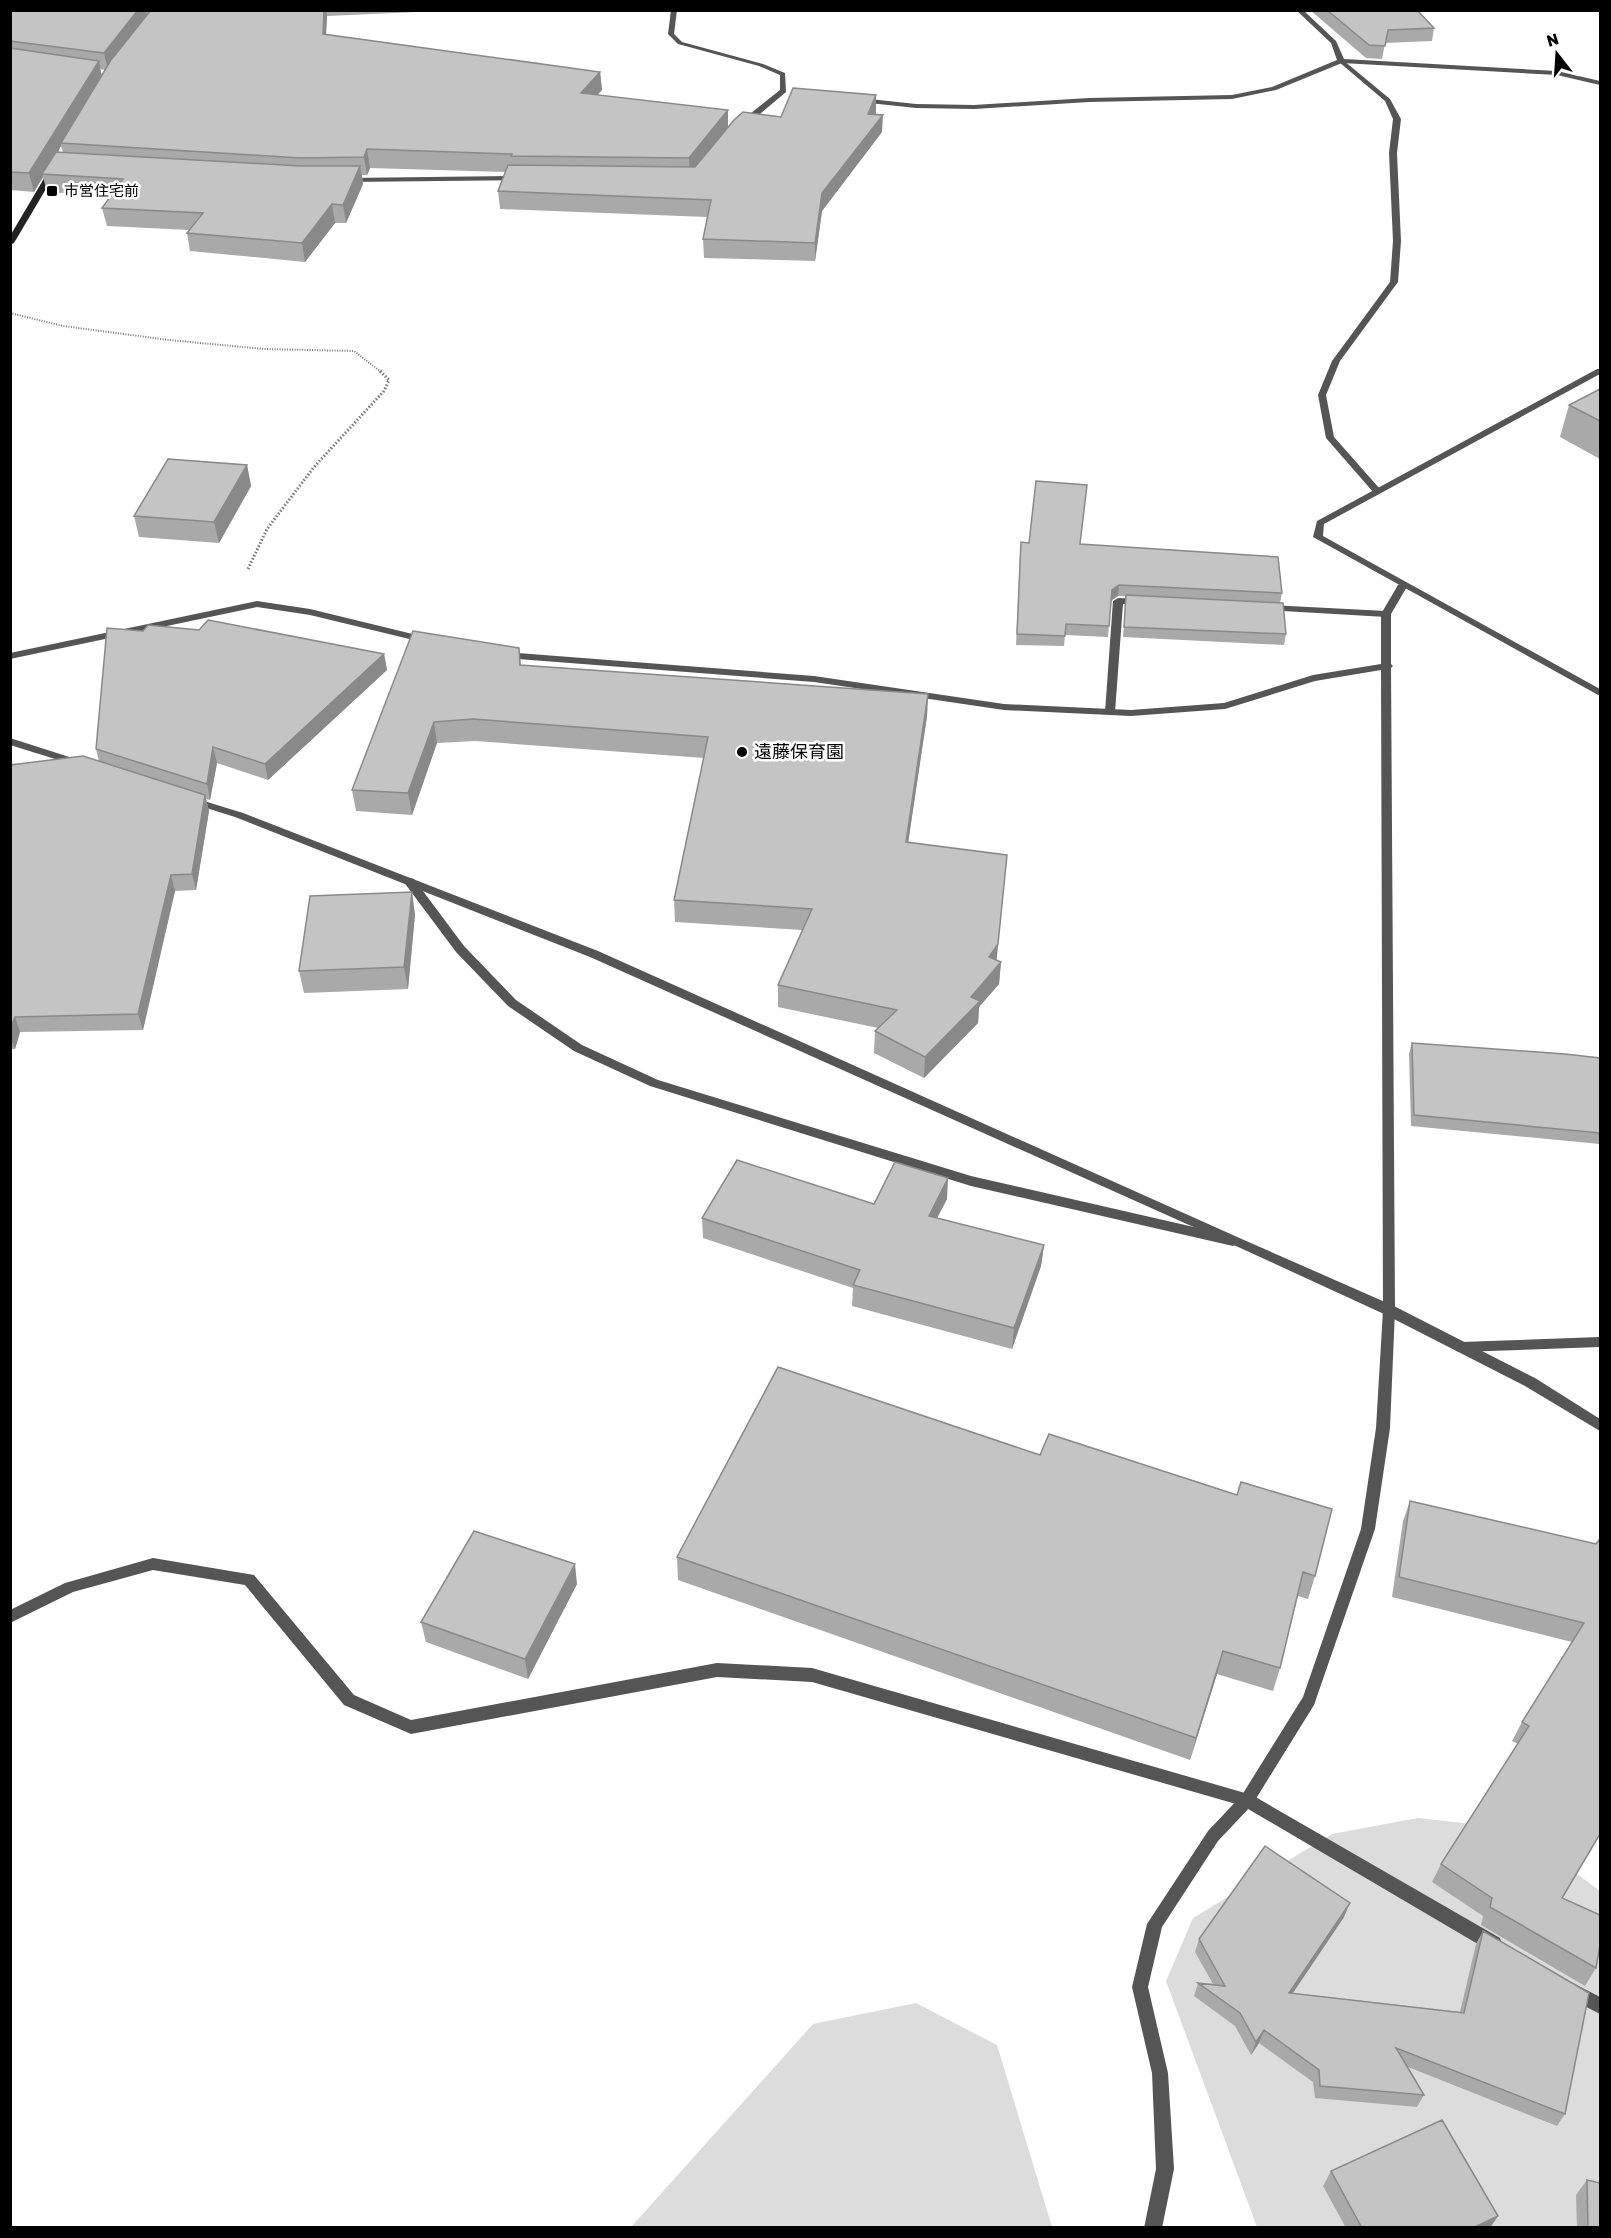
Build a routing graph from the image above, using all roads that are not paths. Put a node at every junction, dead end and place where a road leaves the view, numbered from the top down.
1 (674, 10) edge
2 (1299, 10) edge
3 (1341, 61) junction
4 (1600, 83) edge
5 (784, 91) junction
6 (795, 92) edge
7 (850, 98) edge
8 (739, 127) edge
9 (56, 165) edge
10 (530, 178) edge
11 (339, 180) edge
12 (10, 243) edge
13 (1600, 371) edge
14 (1377, 491) junction
15 (1403, 585) junction
16 (1153, 602) edge
17 (1258, 608) edge
18 (1386, 614) junction
19 (434, 642) edge
20 (491, 652) edge
21 (10, 656) edge
22 (1388, 666) junction
23 (1600, 693) edge
24 (1110, 712) junction
25 (10, 741) edge
26 (98, 769) edge
27 (174, 794) edge
28 (410, 882) junction
29 (1240, 1243) junction
30 (1389, 1310) junction
31 (1600, 1342) edge
32 (1461, 1347) junction
33 (1600, 1426) edge
34 (10, 1617) edge
35 (1247, 1800) junction
36 (1510, 1953) edge
37 (1560, 1983) edge
38 (1600, 2006) edge
39 (1153, 2228) edge

1 - 5 street
2 - 3 street
3 - 4 street
3 - 7 street
3 - 14 street
5 - 6 street
5 - 8 street
9 - 12 main road
10 - 11 street
13 - 14 street
14 - 15 street
15 - 18 street
15 - 23 street
16 - 24 street
17 - 18 street
18 - 22 street
19 - 21 street
20 - 24 street
22 - 24 street
22 - 30 street
25 - 26 street
27 - 28 street
28 - 29 street
28 - 29 street
29 - 30 street
30 - 32 street
30 - 35 street
31 - 32 street
32 - 33 street
34 - 35 street
35 - 36 street
35 - 39 street
37 - 38 street

